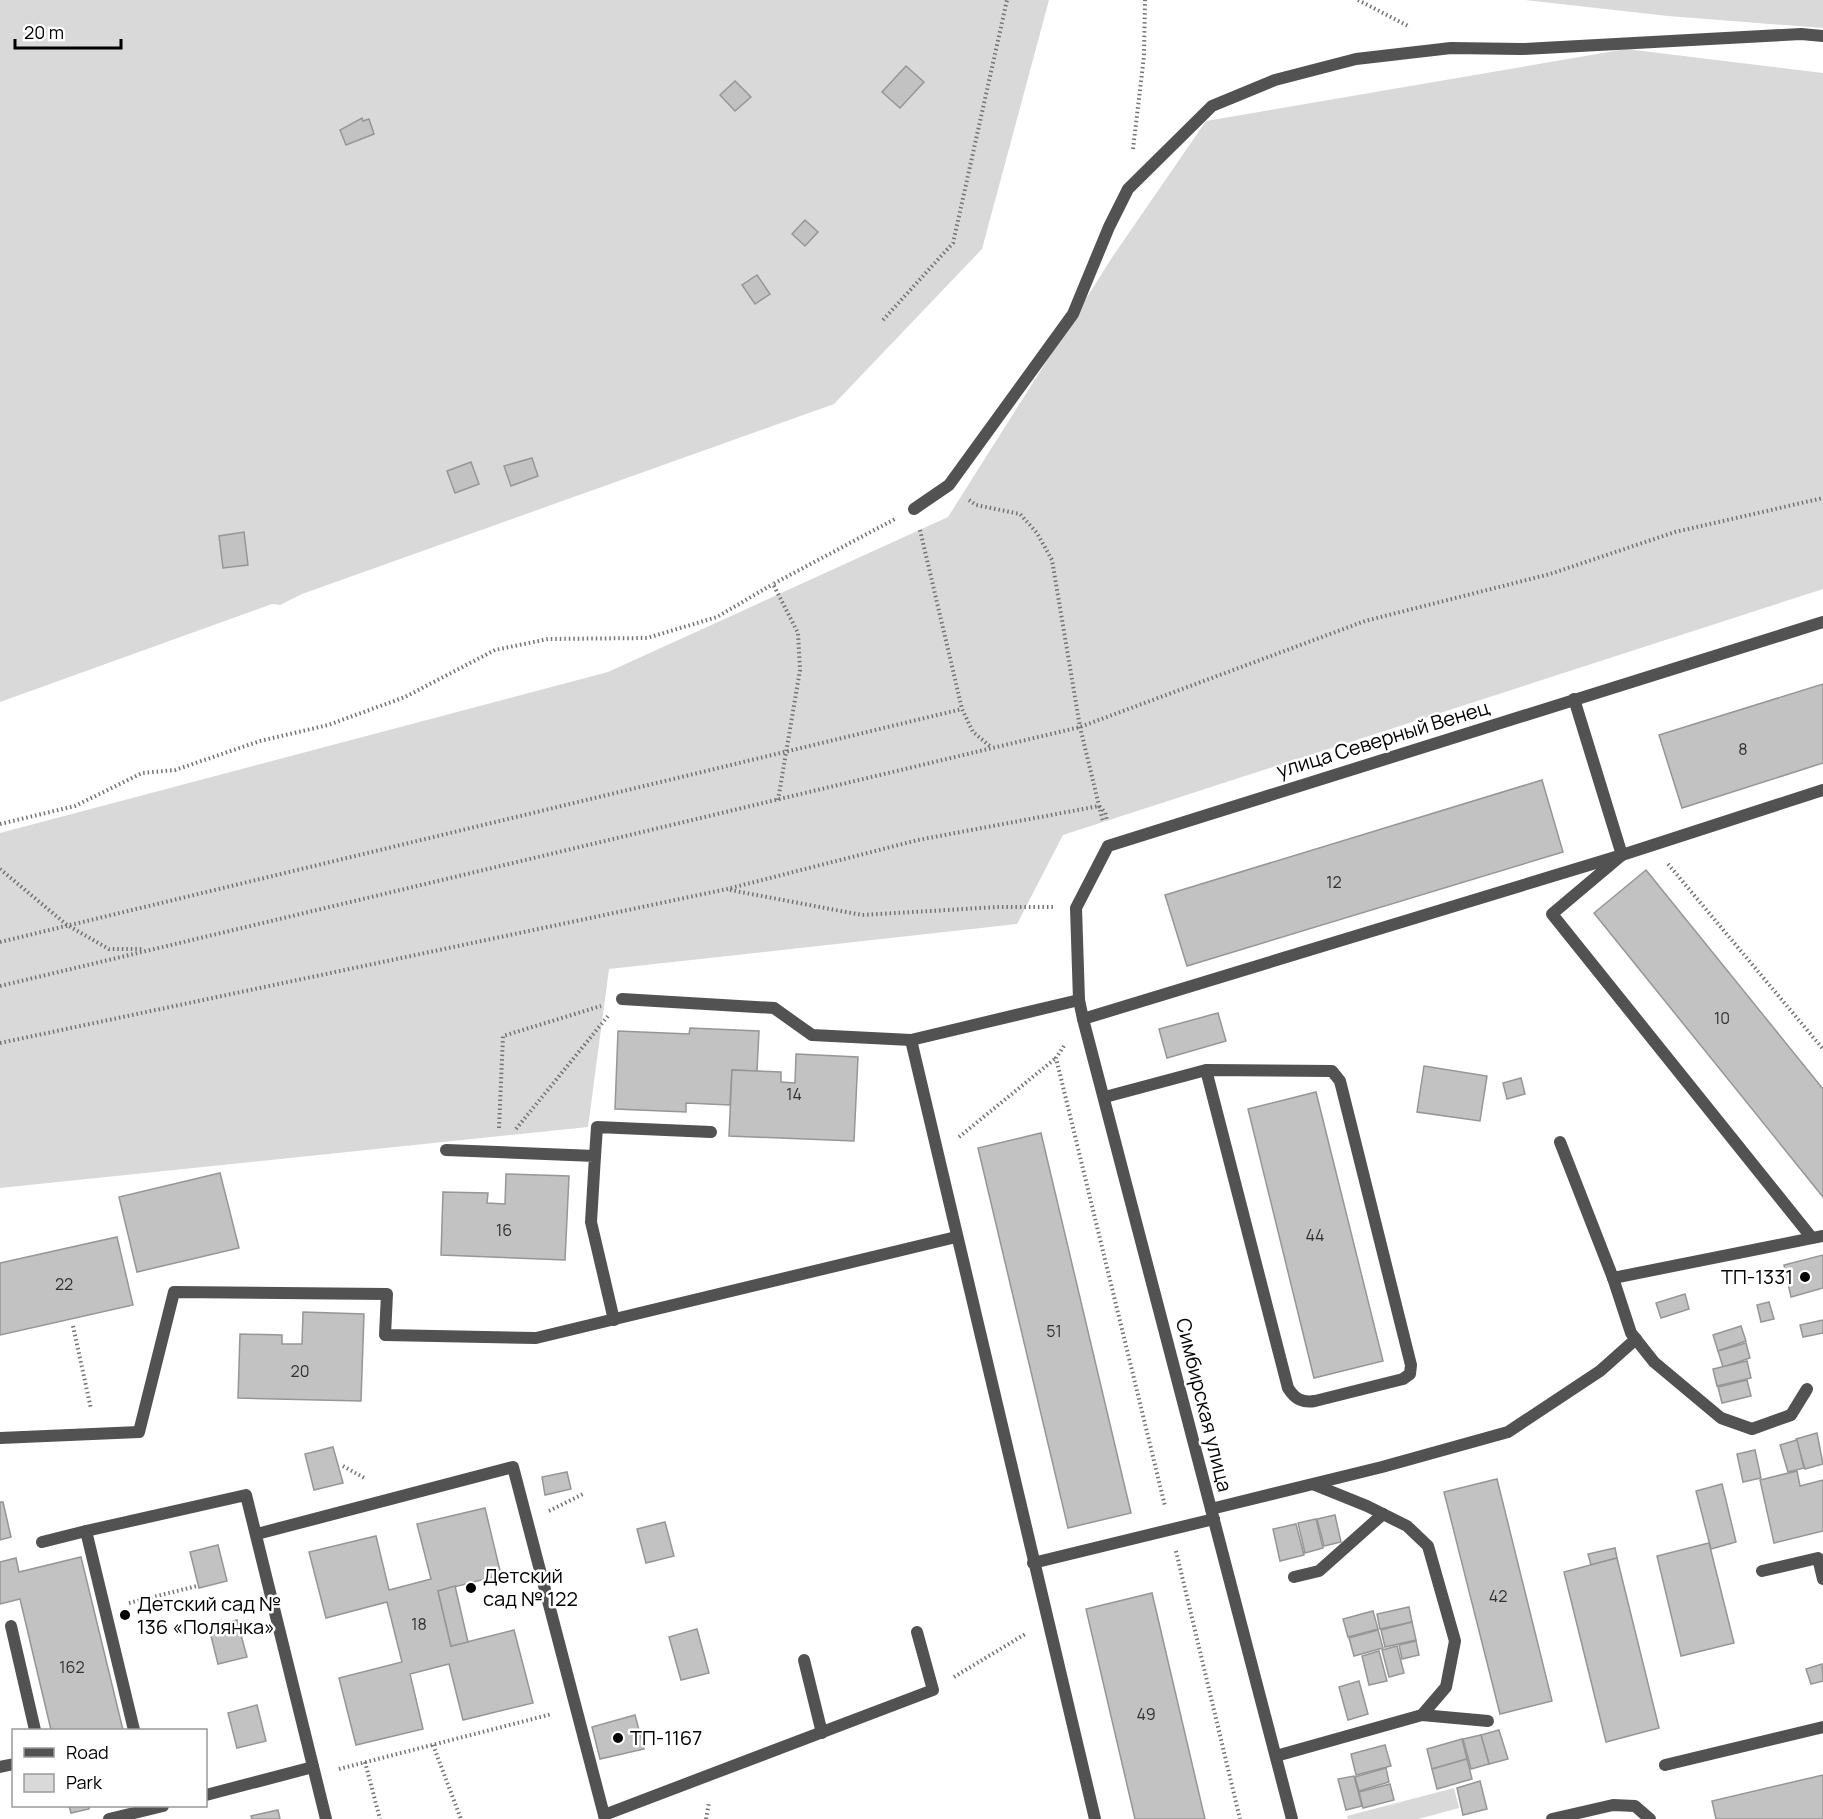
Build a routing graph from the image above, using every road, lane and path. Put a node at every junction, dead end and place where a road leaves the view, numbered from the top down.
1 (1007, 0) edge
2 (1145, 0) edge
3 (1358, 0) edge
4 (1823, 36) edge
5 (1451, 48) junction
6 (1128, 189) junction
7 (883, 320) dead end
8 (949, 485) junction
9 (1823, 498) edge
10 (914, 509) junction
11 (773, 584) junction
12 (1823, 622) edge
13 (1574, 699) junction
14 (962, 709) junction
15 (1080, 727) junction
16 (992, 747) junction
17 (788, 751) junction
18 (1823, 789) edge
19 (778, 800) junction
20 (1099, 806) junction
21 (1105, 812) dead end
22 (0, 824) edge
23 (1652, 845) junction
24 (1108, 846) junction
25 (1622, 855) junction
26 (0, 868) edge
27 (727, 889) junction
28 (1076, 908) junction
29 (67, 925) junction
30 (0, 942) edge
31 (151, 949) junction
32 (0, 986) edge
33 (621, 999) junction
34 (1079, 1000) junction
35 (1083, 1018) junction
36 (911, 1040) junction
37 (0, 1044) edge
38 (1823, 1049) edge
39 (1056, 1058) junction
40 (1206, 1070) junction
41 (1105, 1097) junction
42 (711, 1132) dead end
43 (1560, 1142) dead end
44 (446, 1150) dead end
45 (497, 1152) junction
46 (937, 1155) junction
47 (595, 1156) junction
48 (956, 1237) junction
49 (1818, 1237) edge
50 (1612, 1278) junction
51 (614, 1320) junction
52 (72, 1326) dead end
53 (1636, 1339) junction
54 (1807, 1389) dead end
55 (96, 1433) junction
56 (0, 1438) edge
57 (1315, 1485) junction
58 (583, 1494) dead end
59 (1213, 1514) junction
60 (1383, 1514) junction
61 (527, 1522) junction
62 (1170, 1530) junction
63 (86, 1531) junction
64 (257, 1534) junction
65 (42, 1542) dead end
66 (1033, 1563) junction
67 (1762, 1571) dead end
68 (1294, 1576) dead end
69 (1823, 1579) edge
70 (197, 1586) dead end
71 (105, 1609) junction
72 (1047, 1620) junction
73 (11, 1626) dead end
74 (917, 1632) dead end
75 (804, 1660) dead end
76 (933, 1690) junction
77 (576, 1708) junction
78 (1422, 1715) junction
79 (1488, 1721) dead end
80 (1823, 1727) edge
81 (35, 1729) edge
82 (134, 1729) edge
83 (822, 1733) junction
84 (433, 1745) junction
85 (1276, 1756) junction
86 (365, 1762) junction
87 (1665, 1765) dead end
88 (314, 1771) junction
89 (207, 1795) edge
90 (152, 1807) edge
91 (604, 1817) edge
92 (110, 1819) edge
93 (326, 1819) edge
94 (380, 1819) edge
95 (461, 1819) edge
96 (1095, 1819) edge
97 (1240, 1819) edge
98 (1293, 1819) edge
99 (1552, 1819) edge
100 (1650, 1819) edge

1 - 7 path
2 - 6 path
3 - 5 path
4 - 5 street
5 - 6 street
6 - 8 street
8 - 10 street
8 - 15 path
9 - 15 path
10 - 11 path
10 - 14 path
11 - 17 path
11 - 22 path
12 - 13 street, улица Северный Венец
13 - 24 street, улица Северный Венец
13 - 25 street
14 - 16 path
14 - 17 path
15 - 16 path
15 - 20 path
16 - 19 path
17 - 19 path
17 - 29 path
18 - 23 street
19 - 31 path
20 - 21 path
20 - 24 path
20 - 27 path
23 - 25 street
23 - 38 path
24 - 28 street
25 - 35 street
25 - 49 street
26 - 29 path
27 - 28 path
27 - 37 path
28 - 34 street
29 - 30 path
29 - 31 path
31 - 32 path
33 - 36 street
33 - 45 path
33 - 45 path
34 - 35 street, Симбирская улица
34 - 36 street
35 - 39 path
35 - 41 street, Симбирская улица
36 - 46 street
39 - 46 path
39 - 62 path
40 - 40 street
40 - 41 street
41 - 59 street, Симбирская улица
42 - 47 street
43 - 50 street
44 - 45 street
45 - 47 street
46 - 48 street
47 - 51 street
48 - 51 street
48 - 66 street
49 - 50 street
50 - 53 street
51 - 55 street
52 - 55 path
53 - 54 street
53 - 57 street
55 - 56 street
57 - 59 street
57 - 60 street
58 - 61 path
59 - 62 street
59 - 85 street, Симбирская улица
60 - 68 street
60 - 78 street
61 - 64 street
61 - 77 street
62 - 66 street
62 - 97 path
63 - 64 street
63 - 65 street
63 - 71 street
64 - 88 street
66 - 72 street
67 - 69 street
70 - 71 path
71 - 82 street
72 - 76 path
72 - 96 street
73 - 81 street
74 - 76 street
75 - 83 street
76 - 83 street
77 - 84 path
77 - 91 street
78 - 79 street
78 - 85 street
80 - 87 street
83 - 91 street
84 - 86 path
84 - 95 path
85 - 98 street, Симбирская улица
86 - 88 path
86 - 94 path
88 - 89 street
88 - 93 street
90 - 92 street
99 - 100 street

